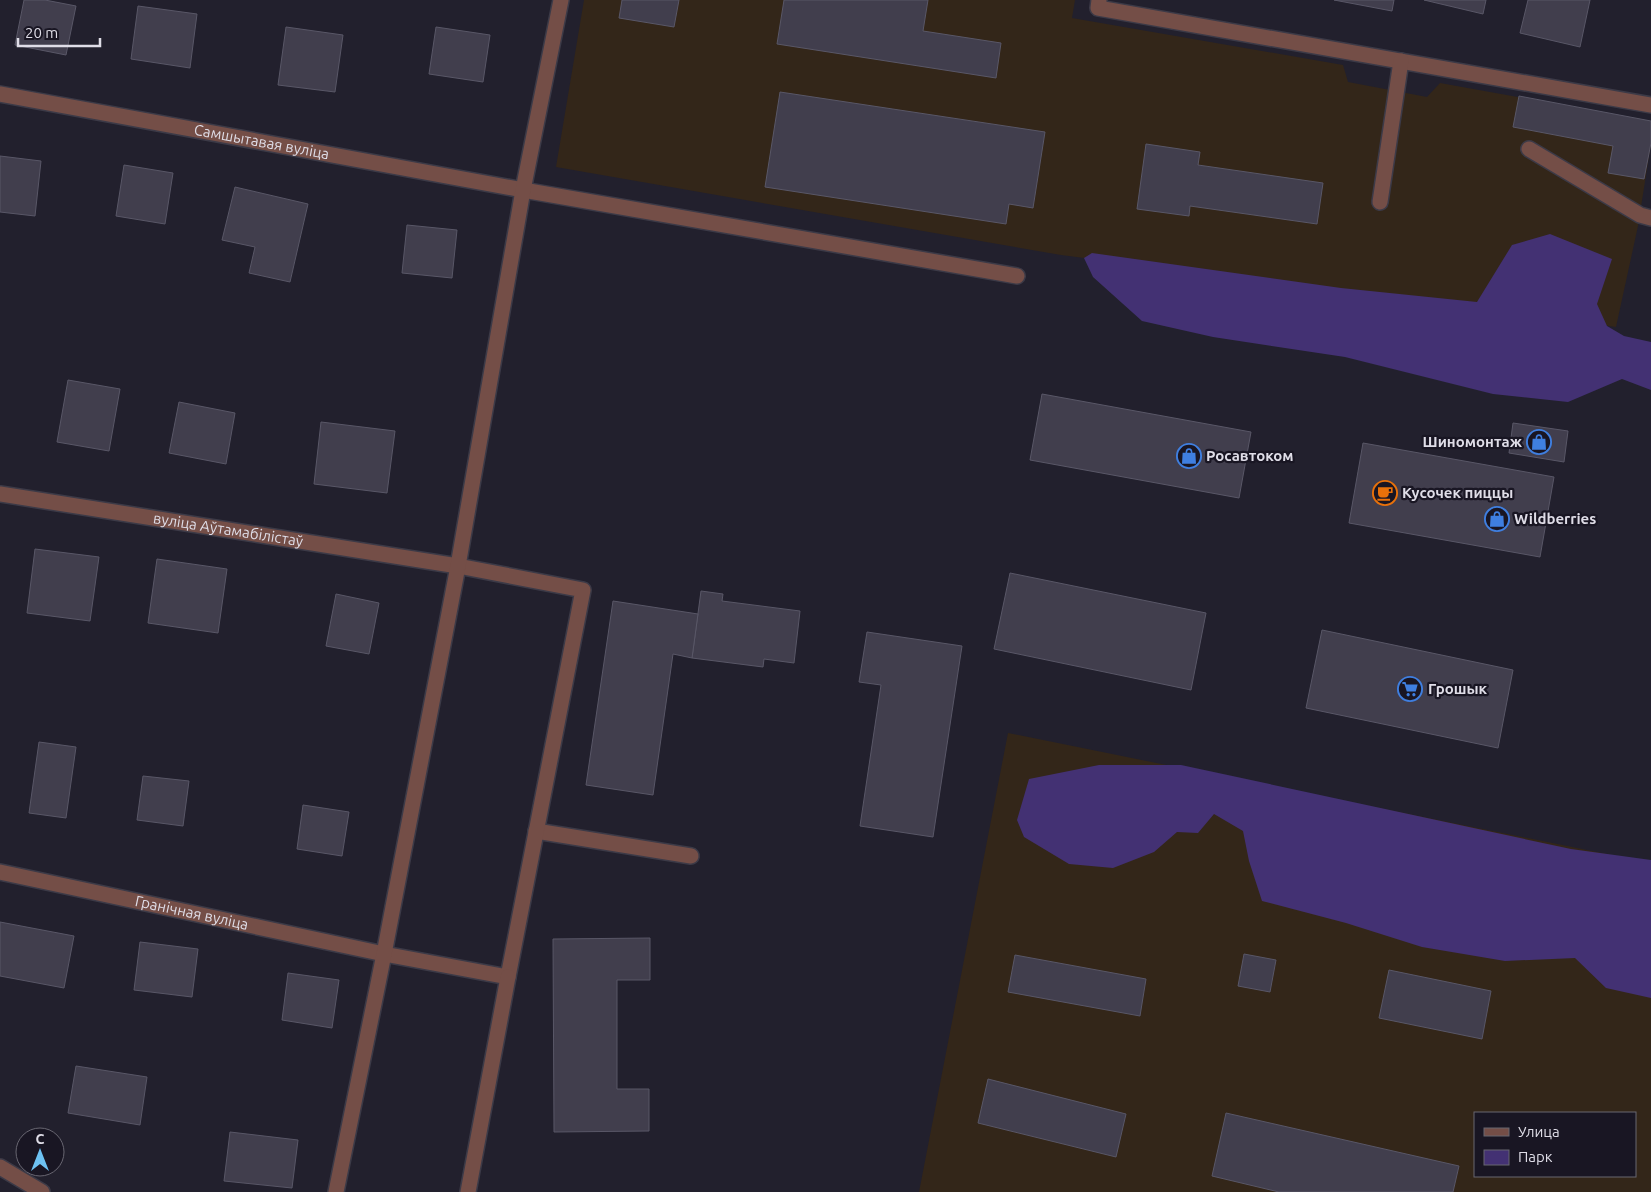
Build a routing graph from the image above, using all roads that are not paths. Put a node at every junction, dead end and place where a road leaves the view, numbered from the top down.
1 (561, 0) edge
2 (1099, 0) edge
3 (1401, 61) junction
4 (0, 94) edge
5 (1651, 105) edge
6 (1529, 149) dead end
7 (524, 190) junction
8 (1380, 202) dead end
9 (1651, 218) edge
10 (1017, 276) dead end
11 (0, 494) edge
12 (458, 566) junction
13 (536, 831) junction
14 (691, 856) dead end
15 (0, 872) edge
16 (384, 954) junction
17 (508, 977) junction
18 (0, 1167) edge
19 (42, 1192) edge
20 (336, 1192) edge
21 (468, 1192) edge

1 - 7 street
2 - 3 street
3 - 5 street
3 - 8 street
4 - 7 street, Самшытавая вуліца
6 - 9 street
7 - 10 street, Самшытавая вуліца
7 - 12 street
11 - 12 street, вуліца Аўтамабілістаў
12 - 13 street, вуліца Аўтамабілістаў
12 - 16 street
13 - 14 street
13 - 17 street
15 - 16 street, Гранічная вуліца
16 - 17 street, Гранічная вуліца
16 - 20 street
17 - 21 street
18 - 19 street

